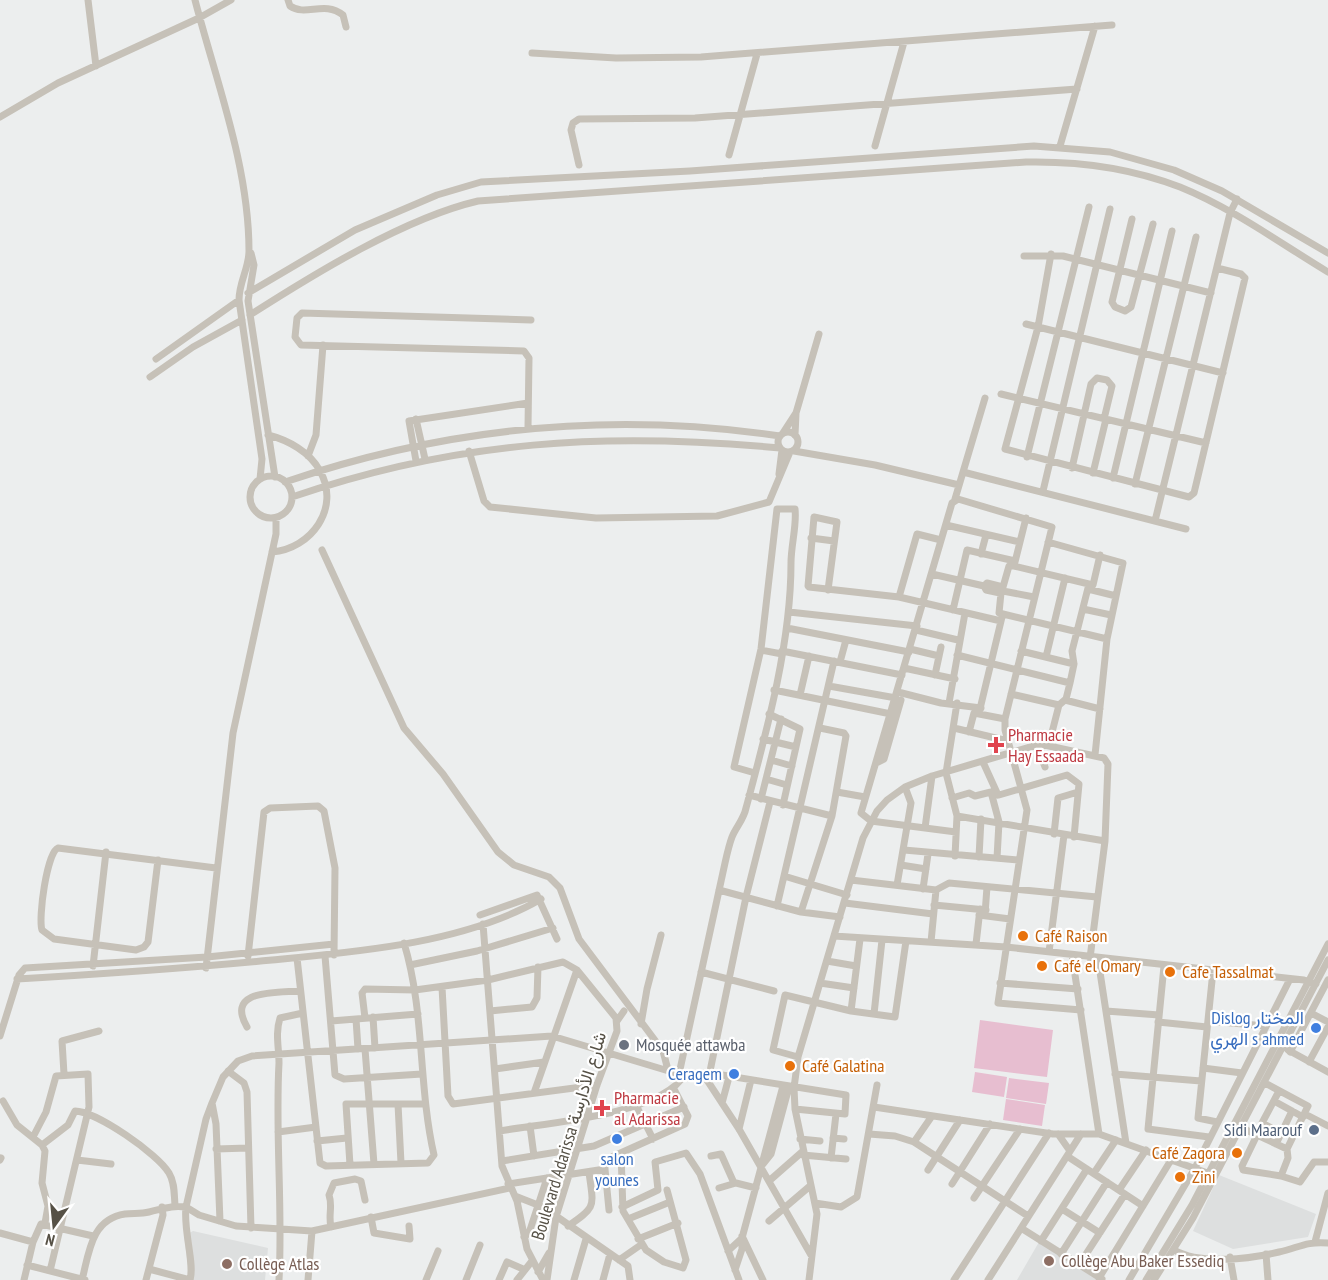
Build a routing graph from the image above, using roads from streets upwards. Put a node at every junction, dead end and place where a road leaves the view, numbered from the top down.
1 (88, 0) edge
2 (195, 0) edge
3 (231, 0) edge
4 (288, 0) edge
5 (200, 18) junction
6 (1113, 25) dead end
7 (1095, 26) junction
8 (346, 27) dead end
9 (904, 42) junction
10 (532, 53) dead end
11 (757, 54) junction
12 (96, 66) junction
13 (1077, 89) junction
14 (887, 104) junction
15 (740, 115) junction
16 (0, 117) edge
17 (875, 146) dead end
18 (1060, 146) junction
19 (1010, 147) junction
20 (729, 155) dead end
21 (1011, 162) junction
22 (579, 165) dead end
23 (1237, 200) junction
24 (1089, 207) dead end
25 (1110, 209) dead end
26 (1230, 213) junction
27 (1132, 219) dead end
28 (1153, 224) dead end
29 (1172, 231) dead end
30 (1196, 237) dead end
31 (249, 251) junction
32 (1328, 253) edge
33 (1052, 254) junction
34 (1024, 256) dead end
35 (1076, 259) junction
36 (1097, 265) junction
37 (1217, 268) junction
38 (1120, 270) junction
39 (1328, 272) edge
40 (243, 273) junction
41 (1140, 275) junction
42 (252, 276) junction
43 (1160, 280) junction
44 (1184, 286) junction
45 (248, 293) junction
46 (1211, 293) junction
47 (240, 300) junction
48 (250, 317) junction
49 (531, 320) dead end
50 (242, 322) junction
51 (1026, 324) dead end
52 (1038, 327) junction
53 (1058, 332) junction
54 (819, 334) dead end
55 (1080, 337) junction
56 (323, 345) junction
57 (1143, 353) junction
58 (1166, 359) junction
59 (156, 360) dead end
60 (1193, 365) junction
61 (1223, 373) junction
62 (150, 377) dead end
63 (1001, 394) dead end
64 (985, 398) dead end
65 (1018, 398) junction
66 (528, 403) junction
67 (1040, 403) junction
68 (1063, 409) junction
69 (796, 413) junction
70 (1084, 414) junction
71 (1105, 419) junction
72 (413, 420) junction
73 (645, 423) junction
74 (656, 424) junction
75 (1126, 424) junction
76 (528, 427) junction
77 (1149, 429) junction
78 (268, 435) junction
79 (782, 435) junction
80 (795, 435) junction
81 (1176, 436) junction
82 (645, 440) junction
83 (656, 440) junction
84 (422, 443) junction
85 (1206, 443) junction
86 (413, 445) junction
87 (781, 449) junction
88 (469, 451) junction
89 (792, 451) junction
90 (308, 456) junction
91 (1027, 457) junction
92 (425, 459) junction
93 (416, 461) junction
94 (1050, 462) junction
95 (1072, 468) junction
96 (320, 470) junction
97 (963, 472) junction
98 (1093, 473) junction
99 (779, 474) junction
100 (275, 477) junction
101 (1113, 478) junction
102 (260, 479) junction
103 (285, 482) junction
104 (1135, 484) junction
105 (325, 485) junction
106 (959, 485) junction
107 (1162, 490) junction
108 (1043, 491) junction
109 (292, 497) junction
110 (955, 499) junction
111 (276, 518) junction
112 (1026, 518) junction
113 (1155, 521) junction
114 (946, 525) junction
115 (1186, 529) dead end
116 (986, 535) junction
117 (811, 538) junction
118 (941, 540) junction
119 (834, 541) junction
120 (1020, 542) junction
121 (1048, 542) junction
122 (322, 550) dead end
123 (272, 552) junction
124 (981, 554) junction
125 (1100, 555) junction
126 (1014, 564) junction
127 (1040, 572) junction
128 (932, 574) junction
129 (1065, 578) junction
130 (960, 580) junction
131 (1088, 587) junction
132 (828, 590) junction
133 (1002, 590) junction
134 (1116, 596) junction
135 (900, 597) junction
136 (1034, 597) junction
137 (924, 604) junction
138 (1083, 609) junction
139 (953, 610) junction
140 (789, 612) junction
141 (965, 612) junction
142 (1111, 615) junction
143 (1002, 618) junction
144 (1029, 620) junction
145 (1054, 626) junction
146 (787, 628) junction
147 (917, 628) junction
148 (1077, 632) junction
149 (1107, 639) junction
150 (846, 640) junction
151 (958, 640) junction
152 (941, 647) dead end
153 (761, 650) junction
154 (909, 650) junction
155 (1021, 651) junction
156 (782, 652) junction
157 (957, 655) junction
158 (808, 656) junction
159 (939, 656) junction
160 (1046, 657) junction
161 (837, 662) junction
162 (992, 663) junction
163 (1074, 664) junction
164 (1017, 669) junction
165 (903, 671) junction
166 (935, 675) junction
167 (955, 679) junction
168 (1070, 683) junction
169 (829, 686) junction
170 (774, 690) junction
171 (1011, 694) junction
172 (800, 695) junction
173 (898, 697) junction
174 (825, 700) junction
175 (953, 703) junction
176 (1062, 703) junction
177 (1100, 709) junction
178 (980, 711) junction
179 (769, 714) junction
180 (891, 714) junction
181 (781, 719) junction
182 (1005, 719) junction
183 (820, 728) junction
184 (954, 728) junction
185 (969, 732) junction
186 (763, 739) junction
187 (776, 741) junction
188 (1008, 741) junction
189 (1049, 744) junction
190 (1037, 745) junction
191 (796, 747) junction
192 (1011, 753) junction
193 (1095, 755) junction
194 (771, 760) junction
195 (983, 762) junction
196 (876, 763) junction
197 (792, 766) junction
198 (1045, 767) dead end
199 (755, 773) junction
200 (946, 773) junction
201 (932, 776) junction
202 (766, 779) junction
203 (788, 784) junction
204 (905, 787) junction
205 (1022, 789) junction
206 (837, 792) junction
207 (1078, 792) junction
208 (994, 794) junction
209 (749, 795) junction
210 (866, 797) junction
211 (952, 798) junction
212 (761, 799) junction
213 (770, 802) junction
214 (783, 805) junction
215 (801, 809) junction
216 (832, 816) junction
217 (957, 816) junction
218 (981, 819) junction
219 (871, 821) junction
220 (999, 822) junction
221 (907, 826) junction
222 (926, 828) junction
223 (1023, 828) junction
224 (956, 832) junction
225 (1054, 834) junction
226 (1064, 835) junction
227 (1074, 837) junction
228 (1105, 841) junction
229 (904, 850) junction
230 (106, 852) junction
231 (928, 854) junction
232 (955, 856) junction
233 (979, 857) junction
234 (997, 858) junction
235 (158, 860) junction
236 (1019, 860) junction
237 (901, 865) junction
238 (216, 868) junction
239 (926, 869) junction
240 (784, 876) junction
241 (851, 880) junction
242 (810, 885) junction
243 (897, 885) junction
244 (987, 887) junction
245 (1016, 887) junction
246 (923, 889) junction
247 (719, 890) junction
248 (936, 890) junction
249 (1057, 891) junction
250 (746, 897) junction
251 (1097, 897) junction
252 (541, 899) junction
253 (846, 899) junction
254 (934, 905) junction
255 (777, 906) junction
256 (801, 912) junction
257 (982, 913) junction
258 (933, 914) junction
259 (480, 915) dead end
260 (840, 917) junction
261 (1010, 919) junction
262 (483, 924) junction
263 (553, 928) junction
264 (661, 935) dead end
265 (834, 936) junction
266 (557, 939) dead end
267 (860, 939) junction
268 (882, 940) junction
269 (906, 941) junction
270 (931, 942) junction
271 (404, 943) junction
272 (334, 944) junction
273 (976, 944) junction
274 (1328, 944) edge
275 (95, 945) junction
276 (1006, 947) junction
277 (485, 948) junction
278 (1049, 952) junction
279 (249, 953) junction
280 (1072, 955) junction
281 (330, 956) junction
282 (207, 957) junction
283 (297, 958) junction
284 (1094, 958) junction
285 (1328, 960) edge
286 (827, 961) junction
287 (248, 963) junction
288 (93, 964) junction
289 (410, 965) junction
290 (856, 966) junction
291 (1164, 966) junction
292 (538, 967) junction
293 (206, 968) junction
294 (577, 970) junction
295 (1213, 971) junction
296 (701, 972) junction
297 (92, 974) junction
298 (1317, 974) junction
299 (17, 979) junction
300 (1290, 979) junction
301 (488, 980) junction
302 (728, 980) junction
303 (1328, 980) edge
304 (1000, 982) junction
305 (820, 983) junction
306 (1313, 983) junction
307 (442, 987) junction
308 (854, 988) junction
309 (1078, 989) junction
310 (415, 990) junction
311 (300, 991) junction
312 (774, 991) dead end
313 (815, 1003) junction
314 (1081, 1010) junction
315 (490, 1011) junction
316 (624, 1011) dead end
317 (851, 1011) junction
318 (1106, 1011) junction
319 (303, 1013) junction
320 (1311, 1013) junction
321 (418, 1014) junction
322 (874, 1014) junction
323 (369, 1018) junction
324 (356, 1019) junction
325 (1158, 1019) junction
326 (331, 1021) junction
327 (617, 1021) junction
328 (1328, 1022) edge
329 (641, 1024) junction
330 (1208, 1024) junction
331 (1266, 1026) junction
332 (247, 1027) dead end
333 (1328, 1027) edge
334 (99, 1031) dead end
335 (0, 1036) edge
336 (552, 1036) junction
337 (493, 1039) junction
338 (1320, 1042) junction
339 (446, 1043) junction
340 (420, 1045) junction
341 (1328, 1047) edge
342 (375, 1048) junction
343 (362, 1049) junction
344 (1282, 1050) junction
345 (307, 1052) junction
346 (333, 1052) junction
347 (609, 1052) junction
348 (279, 1055) junction
349 (798, 1057) junction
350 (544, 1062) junction
351 (1309, 1062) junction
352 (1203, 1068) junction
353 (495, 1069) junction
354 (668, 1070) junction
355 (228, 1071) junction
356 (1328, 1072) edge
357 (1242, 1073) junction
358 (64, 1074) junction
359 (422, 1074) junction
360 (682, 1074) junction
361 (1115, 1074) junction
362 (1153, 1076) junction
363 (369, 1077) junction
364 (707, 1077) junction
365 (729, 1077) junction
366 (751, 1080) junction
367 (1201, 1081) junction
368 (1265, 1083) junction
369 (597, 1085) junction
370 (877, 1085) dead end
371 (789, 1087) junction
372 (674, 1089) junction
373 (1279, 1091) junction
374 (534, 1093) junction
375 (497, 1099) junction
376 (3, 1101) dead end
377 (1274, 1101) junction
378 (212, 1103) junction
379 (370, 1103) junction
380 (722, 1103) junction
381 (398, 1104) junction
382 (425, 1104) junction
383 (636, 1105) junction
384 (684, 1107) junction
385 (874, 1107) junction
386 (795, 1109) junction
387 (1292, 1111) junction
388 (87, 1113) junction
389 (836, 1114) junction
390 (1304, 1115) junction
391 (932, 1116) junction
392 (587, 1118) junction
393 (960, 1120) junction
394 (1217, 1122) junction
395 (990, 1124) junction
396 (530, 1125) junction
397 (646, 1125) junction
398 (1328, 1126) edge
399 (316, 1127) junction
400 (1242, 1128) junction
401 (739, 1129) junction
402 (1020, 1129) junction
403 (500, 1131) junction
404 (278, 1132) junction
405 (1049, 1133) junction
406 (1281, 1133) junction
407 (869, 1134) junction
408 (1058, 1134) junction
409 (1081, 1134) junction
410 (1099, 1134) junction
411 (1257, 1135) junction
412 (33, 1137) junction
413 (1209, 1137) junction
414 (347, 1138) junction
415 (833, 1138) junction
416 (653, 1139) junction
417 (800, 1139) junction
418 (844, 1139) dead end
419 (1116, 1140) junction
420 (317, 1141) junction
421 (820, 1141) dead end
422 (914, 1142) junction
423 (1126, 1143) junction
424 (1276, 1144) junction
425 (42, 1145) junction
426 (248, 1148) junction
427 (216, 1149) junction
428 (577, 1149) junction
429 (1287, 1149) junction
430 (1146, 1150) junction
431 (621, 1153) junction
432 (1068, 1153) junction
433 (803, 1154) junction
434 (534, 1156) junction
435 (711, 1156) dead end
436 (937, 1156) junction
437 (831, 1158) junction
438 (846, 1159) dead end
439 (77, 1160) junction
440 (1171, 1160) junction
441 (502, 1161) junction
442 (1328, 1162) edge
443 (401, 1163) junction
444 (111, 1164) dead end
445 (374, 1164) junction
446 (350, 1165) junction
447 (763, 1167) junction
448 (1194, 1168) junction
449 (605, 1169) junction
450 (928, 1170) dead end
451 (960, 1171) junction
452 (1090, 1171) junction
453 (589, 1172) junction
454 (570, 1174) junction
455 (1212, 1175) junction
456 (1281, 1176) junction
457 (547, 1178) junction
458 (769, 1181) junction
459 (1107, 1182) junction
460 (734, 1183) junction
461 (952, 1184) dead end
462 (982, 1185) junction
463 (509, 1186) junction
464 (810, 1186) junction
465 (719, 1188) dead end
466 (756, 1188) junction
467 (667, 1190) dead end
468 (1122, 1192) junction
469 (1328, 1193) edge
470 (515, 1196) junction
471 (974, 1198) dead end
472 (365, 1200) dead end
473 (1005, 1200) junction
474 (670, 1202) junction
475 (815, 1203) junction
476 (175, 1205) junction
477 (538, 1205) junction
478 (1143, 1206) junction
479 (162, 1207) junction
480 (186, 1207) junction
481 (622, 1207) junction
482 (784, 1208) junction
483 (1062, 1209) junction
484 (609, 1210) dead end
485 (1028, 1216) junction
486 (556, 1217) junction
487 (371, 1218) junction
488 (627, 1218) junction
489 (220, 1221) junction
490 (769, 1221) dead end
491 (1082, 1221) junction
492 (45, 1222) junction
493 (678, 1222) junction
494 (60, 1226) junction
495 (409, 1226) dead end
496 (568, 1226) junction
497 (331, 1227) junction
498 (251, 1228) junction
499 (1021, 1228) junction
500 (282, 1230) junction
501 (312, 1231) junction
502 (0, 1233) edge
503 (1100, 1233) junction
504 (93, 1236) junction
505 (524, 1237) junction
506 (742, 1237) junction
507 (586, 1239) junction
508 (1041, 1241) junction
509 (33, 1242) junction
510 (640, 1242) junction
511 (1315, 1242) junction
512 (1328, 1243) edge
513 (480, 1245) dead end
514 (438, 1251) dead end
515 (728, 1251) junction
516 (1173, 1251) junction
517 (549, 1253) junction
518 (610, 1254) junction
519 (811, 1254) junction
520 (1061, 1254) junction
521 (1266, 1254) junction
522 (1230, 1257) junction
523 (619, 1260) junction
524 (532, 1261) junction
525 (27, 1265) junction
526 (1079, 1266) junction
527 (149, 1269) junction
528 (523, 1269) junction
529 (735, 1270) junction
530 (538, 1272) junction
531 (52, 1274) edge
532 (1101, 1279) edge
533 (24, 1280) edge
534 (83, 1280) edge
535 (146, 1280) edge
536 (279, 1280) edge
537 (308, 1280) edge
538 (426, 1280) edge
539 (466, 1280) edge
540 (500, 1280) edge
541 (517, 1280) edge
542 (545, 1280) edge
543 (574, 1280) edge
544 (603, 1280) edge
545 (630, 1280) edge
546 (739, 1280) edge
547 (763, 1280) edge
548 (809, 1280) edge
549 (954, 1280) edge
550 (988, 1280) edge
551 (1129, 1280) edge
552 (1146, 1280) edge
553 (1154, 1280) edge
554 (1234, 1280) edge
555 (1268, 1280) edge

1 - 12 street
2 - 5 street
3 - 5 street
4 - 8 street
5 - 12 street
5 - 31 street
6 - 7 street
7 - 9 street
7 - 13 street
9 - 11 street
9 - 14 street
10 - 11 street
11 - 15 street
12 - 16 street
13 - 14 street
13 - 18 street
14 - 15 street
14 - 17 street
15 - 20 street
15 - 22 street
18 - 19 street
18 - 23 street
19 - 21 street
19 - 45 street
21 - 26 street
21 - 48 street
23 - 26 street
23 - 32 street
24 - 35 street
25 - 36 street
26 - 37 street
26 - 39 street
27 - 38 street
28 - 41 street
29 - 43 street
30 - 44 street
31 - 40 street
31 - 42 street
33 - 34 street
33 - 35 street
33 - 52 street
35 - 36 street
35 - 53 street
36 - 38 street
36 - 55 street
37 - 46 street
37 - 61 street
38 - 41 street
38 - 41 street
40 - 42 street
40 - 47 street
41 - 43 street
42 - 45 street
43 - 44 street
43 - 57 street
44 - 46 street
44 - 58 street
45 - 48 street
46 - 60 street
47 - 50 street
47 - 59 street
48 - 50 street
48 - 78 street
49 - 56 street
50 - 62 street
50 - 102 street
51 - 52 street
52 - 53 street
52 - 65 street
53 - 55 street
53 - 67 street
54 - 69 street
55 - 57 street
55 - 68 street
56 - 66 street
56 - 90 street
57 - 58 street
57 - 75 street
58 - 60 street
58 - 77 street
60 - 61 street
60 - 81 street
61 - 85 street
63 - 65 street
64 - 97 street
65 - 67 street
65 - 91 street
66 - 72 street
66 - 76 street
67 - 68 street
67 - 91 street
68 - 70 street
68 - 94 street
69 - 79 street
69 - 80 street
70 - 71 street
70 - 71 street
70 - 95 street
71 - 75 street
71 - 98 street
72 - 84 street
72 - 86 street
73 - 74 street
73 - 76 street
73 - 82 street
74 - 79 street
74 - 83 street
75 - 77 street
75 - 101 street
76 - 84 street
77 - 81 street
77 - 104 street
78 - 90 street
78 - 100 street
79 - 80 street
79 - 87 street
80 - 89 street
81 - 85 street
81 - 107 street
82 - 83 street
82 - 88 street
83 - 87 street
84 - 86 street
84 - 92 street
85 - 107 street
86 - 93 street
86 - 96 street
87 - 89 street
87 - 99 street
88 - 92 street
88 - 99 street
89 - 99 street
89 - 106 street
90 - 96 street
91 - 94 street
92 - 93 street
93 - 105 street
94 - 95 street
94 - 108 street
95 - 98 street
96 - 103 street
96 - 105 street
97 - 106 street
97 - 108 street
98 - 101 street
100 - 102 street
100 - 103 street
101 - 104 street
102 - 111 street
103 - 109 street
104 - 107 street
105 - 109 street
105 - 123 street
106 - 110 street
107 - 113 street
108 - 113 street
109 - 111 street
110 - 112 street
110 - 114 street
111 - 123 street
112 - 120 street
112 - 121 street
113 - 115 street
114 - 116 street
114 - 118 street
116 - 120 street
116 - 124 street
117 - 119 street
117 - 119 street
117 - 132 street
118 - 128 street
118 - 135 street
119 - 132 street
120 - 126 street
121 - 125 street
121 - 127 street
122 - 329 street
123 - 238 street
124 - 126 street
124 - 130 street
125 - 131 street
125 - 134 street
126 - 127 street
126 - 133 street
127 - 129 street
127 - 136 street
128 - 130 street
128 - 137 street
129 - 131 street
129 - 145 street
130 - 133 street
130 - 139 street
131 - 134 street
131 - 138 street
132 - 135 street
133 - 136 street
133 - 143 street
134 - 142 street
135 - 137 street
136 - 144 street
137 - 139 street
137 - 147 street
138 - 142 street
138 - 148 street
139 - 141 street
140 - 146 street
140 - 147 street
140 - 153 street
141 - 143 street
141 - 151 street
142 - 149 street
143 - 144 street
143 - 162 street
144 - 145 street
144 - 155 street
145 - 148 street
145 - 160 street
146 - 150 street
146 - 156 street
147 - 151 street
147 - 154 street
148 - 149 street
148 - 163 street
149 - 177 street
150 - 154 street
150 - 161 street
151 - 157 street
152 - 159 street
153 - 156 street
153 - 199 street
154 - 159 street
154 - 165 street
155 - 160 street
155 - 164 street
156 - 158 street
156 - 170 street
157 - 162 street
157 - 167 street
158 - 161 street
158 - 172 street
159 - 166 street
160 - 163 street
161 - 165 street
161 - 169 street
162 - 164 street
162 - 178 street
163 - 168 street
164 - 168 street
164 - 171 street
165 - 166 street
165 - 173 street
166 - 167 street
167 - 175 street
168 - 176 street
169 - 173 street
169 - 174 street
170 - 172 street
170 - 179 street
171 - 176 street
171 - 182 street
172 - 174 street
173 - 175 street
173 - 180 street
173 - 196 street
174 - 180 street
174 - 183 street
175 - 178 street
175 - 184 street
176 - 177 street
176 - 189 street
177 - 193 street
178 - 182 street
178 - 185 street
179 - 181 street
179 - 186 street
180 - 196 street
181 - 187 street
181 - 191 street
182 - 188 street
183 - 206 street
183 - 215 street
184 - 185 street
184 - 200 street
185 - 188 street
186 - 187 street
186 - 199 street
187 - 191 street
187 - 194 street
188 - 192 street
189 - 190 street
189 - 193 street
190 - 192 street
190 - 198 street
191 - 197 street
192 - 195 street
192 - 205 street
193 - 228 street
194 - 197 street
194 - 202 street
195 - 200 street
195 - 208 street
196 - 210 street
197 - 203 street
199 - 209 street
200 - 201 street
200 - 211 street
201 - 204 street
201 - 222 street
202 - 203 street
202 - 212 street
203 - 214 street
204 - 219 street
204 - 221 street
205 - 207 street
205 - 208 street
205 - 223 street
206 - 210 street
206 - 216 street
207 - 225 street
207 - 227 street
208 - 211 street
208 - 220 street
209 - 212 street
209 - 247 street
210 - 219 street
211 - 217 street
212 - 213 street
213 - 214 street
213 - 250 street
214 - 215 street
215 - 216 street
215 - 240 street
216 - 242 street
217 - 218 street
217 - 224 street
218 - 220 street
218 - 233 street
219 - 221 street
219 - 241 street
220 - 223 street
220 - 234 street
221 - 222 street
221 - 229 street
222 - 224 street
223 - 225 street
223 - 236 street
224 - 232 street
225 - 226 street
226 - 227 street
226 - 249 street
227 - 228 street
228 - 251 street
229 - 231 street
229 - 237 street
230 - 235 street
230 - 275 street
230 - 275 street
231 - 232 street
231 - 239 street
232 - 233 street
233 - 234 street
234 - 236 street
235 - 238 street
235 - 275 street
236 - 245 street
237 - 239 street
237 - 243 street
238 - 282 street
239 - 246 street
240 - 242 street
240 - 255 street
241 - 243 street
241 - 253 street
242 - 253 street
242 - 256 street
243 - 246 street
244 - 245 street
244 - 248 street
244 - 257 street
245 - 249 street
245 - 261 street
246 - 248 street
247 - 250 street
247 - 296 street
248 - 254 street
249 - 251 street
249 - 278 street
250 - 255 street
250 - 302 street
251 - 284 street
252 - 259 street
252 - 262 street
252 - 263 street
253 - 258 street
253 - 260 street
254 - 257 street
254 - 258 street
255 - 256 street
256 - 260 street
257 - 261 street
257 - 273 street
258 - 270 street
260 - 265 street
261 - 276 street
262 - 271 street
262 - 277 street
263 - 266 street
263 - 277 street
264 - 329 street
265 - 267 street
265 - 286 street
267 - 268 street
267 - 290 street
268 - 269 street
268 - 322 street
269 - 270 street
269 - 322 street
270 - 273 street
271 - 281 street
271 - 289 street
272 - 279 street
272 - 279 street
272 - 281 street
273 - 276 street
274 - 298 street
275 - 288 street
276 - 278 street
276 - 304 street
277 - 289 street
277 - 301 street
278 - 280 street
279 - 282 street
279 - 287 street
280 - 284 street
280 - 309 street
281 - 283 street
281 - 326 street
282 - 288 street
282 - 293 street
283 - 287 street
283 - 311 street
284 - 291 street
284 - 318 street
285 - 298 street
286 - 290 street
286 - 305 street
287 - 293 street
288 - 297 street
288 - 299 street
289 - 310 street
290 - 308 street
291 - 295 street
291 - 325 street
292 - 294 street
292 - 301 street
292 - 315 street
293 - 297 street
294 - 327 street, Boulevard Adarissa شارع الأدارسة
294 - 336 street
295 - 300 street
295 - 330 street
296 - 302 street
296 - 360 street
297 - 299 street
298 - 303 street
298 - 306 street
299 - 335 street
300 - 306 street
300 - 331 street
301 - 307 street
301 - 315 street
302 - 312 street
302 - 364 street
303 - 320 street
304 - 309 street
304 - 314 street
305 - 308 street
305 - 313 street
306 - 344 street
307 - 310 street
307 - 339 street
308 - 317 street
309 - 314 street
310 - 321 street
310 - 323 street
311 - 319 street
311 - 332 street
313 - 317 street
313 - 349 street
313 - 349 street
314 - 410 street
315 - 337 street
316 - 327 street
317 - 322 street
318 - 325 street
318 - 361 street
319 - 345 street
319 - 348 street
320 - 328 street
320 - 344 street
321 - 323 street
321 - 340 street
323 - 324 street
323 - 342 street
324 - 326 street
324 - 343 street
325 - 330 street
325 - 362 street
326 - 346 street
327 - 347 street, Boulevard Adarissa شارع الأدارسة
329 - 354 street
330 - 331 street
330 - 352 street
331 - 357 street
333 - 338 street
334 - 358 street
336 - 337 street
336 - 347 street
336 - 350 street
337 - 339 street
337 - 353 street
338 - 341 street
338 - 351 street
339 - 340 street
339 - 375 street
340 - 342 street
340 - 359 street
342 - 343 street
343 - 346 street
343 - 363 street
344 - 351 street
344 - 368 street
344 - 455 street
345 - 346 street
345 - 348 street
345 - 399 street
346 - 363 street
347 - 354 street
347 - 369 street, Boulevard Adarissa شارع الأدارسة
348 - 355 street
348 - 404 street
349 - 371 street
350 - 353 street
350 - 374 street
351 - 356 street
352 - 357 street
352 - 367 street
353 - 375 street
354 - 360 street
355 - 378 street
355 - 426 street
357 - 394 street
358 - 388 street
358 - 412 street
359 - 363 street
359 - 382 street
360 - 364 street
360 - 372 street
361 - 362 street
361 - 423 street
362 - 367 street
362 - 413 street
363 - 379 street
364 - 365 street
364 - 380 street
365 - 366 street
365 - 380 street
366 - 371 street
366 - 401 street
367 - 394 street
368 - 373 street
368 - 400 street
369 - 374 street
369 - 392 street, Boulevard Adarissa شارع الأدارسة
370 - 385 street
371 - 386 street
371 - 389 street
371 - 447 street
372 - 383 street
372 - 384 street
373 - 377 street
373 - 390 street
374 - 375 street
375 - 403 street
376 - 412 street
377 - 387 street
377 - 406 street
378 - 427 street
378 - 480 street
379 - 381 street
379 - 414 street
379 - 445 street
380 - 401 street
381 - 382 street
381 - 443 street
382 - 443 street
383 - 392 street
383 - 397 street
384 - 397 street
384 - 416 street
385 - 391 street
385 - 407 street
386 - 389 street
386 - 417 street
387 - 390 street
387 - 406 street
388 - 425 street
388 - 439 street
388 - 476 street
389 - 415 street
390 - 398 street
390 - 429 street
391 - 393 street
391 - 422 street
392 - 396 street
392 - 428 street, Boulevard Adarissa شارع الأدارسة
393 - 395 street
393 - 436 street
394 - 413 street
395 - 402 street
395 - 451 street
396 - 403 street
396 - 434 street
397 - 416 street
397 - 428 street
399 - 404 street
399 - 420 street
400 - 411 street
400 - 455 street
401 - 447 street
402 - 405 street
402 - 462 street
403 - 441 street
404 - 500 street
405 - 408 street
405 - 473 street
406 - 424 street
407 - 422 street
407 - 475 street
408 - 409 street
408 - 432 street
409 - 410 street
409 - 432 street
410 - 419 street
411 - 424 street
411 - 456 street
412 - 425 street
413 - 448 street
414 - 420 street
414 - 446 street
415 - 418 street
415 - 437 street
416 - 431 street
417 - 421 street
417 - 433 street
419 - 423 street
419 - 452 street
420 - 446 street
422 - 436 street
423 - 430 street
424 - 429 street
425 - 492 street
426 - 427 street
426 - 498 street
427 - 489 street
428 - 434 street
428 - 454 street, Boulevard Adarissa شارع الأدارسة
429 - 456 street
430 - 440 street
430 - 468 street
431 - 449 street
431 - 481 street
432 - 452 street
432 - 485 street
433 - 437 street
433 - 458 street
433 - 464 street
434 - 441 street
435 - 460 street
436 - 450 street
436 - 451 street
437 - 438 street
439 - 444 street
439 - 494 street
440 - 448 street
440 - 478 street
441 - 463 street
442 - 456 street
443 - 445 street
445 - 446 street
447 - 458 street
447 - 466 street
448 - 455 street
448 - 551 street
449 - 453 street
449 - 484 street
451 - 461 street
451 - 462 street
452 - 459 street
452 - 483 street
453 - 454 street
453 - 496 street
454 - 457 street
454 - 486 street, Boulevard Adarissa شارع الأدارسة
455 - 516 street
455 - 552 street
457 - 463 street
457 - 477 street
458 - 482 street
459 - 468 street
459 - 491 street
460 - 465 street
460 - 466 street
462 - 471 street
462 - 473 street
463 - 470 street
463 - 487 street
464 - 475 street
464 - 482 street
466 - 506 street
467 - 474 street
468 - 478 street
468 - 503 street
469 - 511 street
470 - 477 street
470 - 505 street
472 - 497 street
473 - 485 street
473 - 549 street
474 - 488 street
474 - 493 street
475 - 519 street
476 - 479 street
476 - 480 street
477 - 486 street
477 - 505 street
478 - 532 street
479 - 504 street
479 - 527 street
480 - 489 street
480 - 527 street
481 - 488 street
481 - 515 street
482 - 490 street
482 - 519 street
483 - 491 street
483 - 508 street
485 - 499 street
486 - 496 street
486 - 517 street, Boulevard Adarissa شارع الأدارسة
487 - 495 street
487 - 497 street
488 - 510 street
489 - 498 street
491 - 503 street
491 - 520 street
492 - 494 street
492 - 509 street
493 - 510 street
493 - 510 street
494 - 504 street
494 - 531 street
496 - 507 street
497 - 501 street
498 - 500 street
499 - 508 street
499 - 550 street
500 - 501 street
500 - 536 street
501 - 537 street
502 - 509 street
503 - 526 street
504 - 534 street
505 - 524 street
506 - 515 street
506 - 529 street
506 - 547 street
507 - 518 street
507 - 543 street
508 - 520 street
509 - 525 street
510 - 523 street
511 - 512 street
511 - 521 street
513 - 539 street
514 - 538 street
515 - 529 street
516 - 522 street
516 - 553 street
517 - 530 street, Boulevard Adarissa شارع الأدارسة
517 - 542 street, Boulevard Adarissa شارع الأدارسة
518 - 523 street
518 - 544 street
519 - 548 street
520 - 526 street
521 - 522 street
521 - 555 street
522 - 554 street
523 - 545 street
524 - 528 street
524 - 530 street
525 - 531 street
525 - 533 street
526 - 532 street
527 - 535 street
528 - 540 street
528 - 541 street
529 - 546 street
530 - 542 street
531 - 534 street

